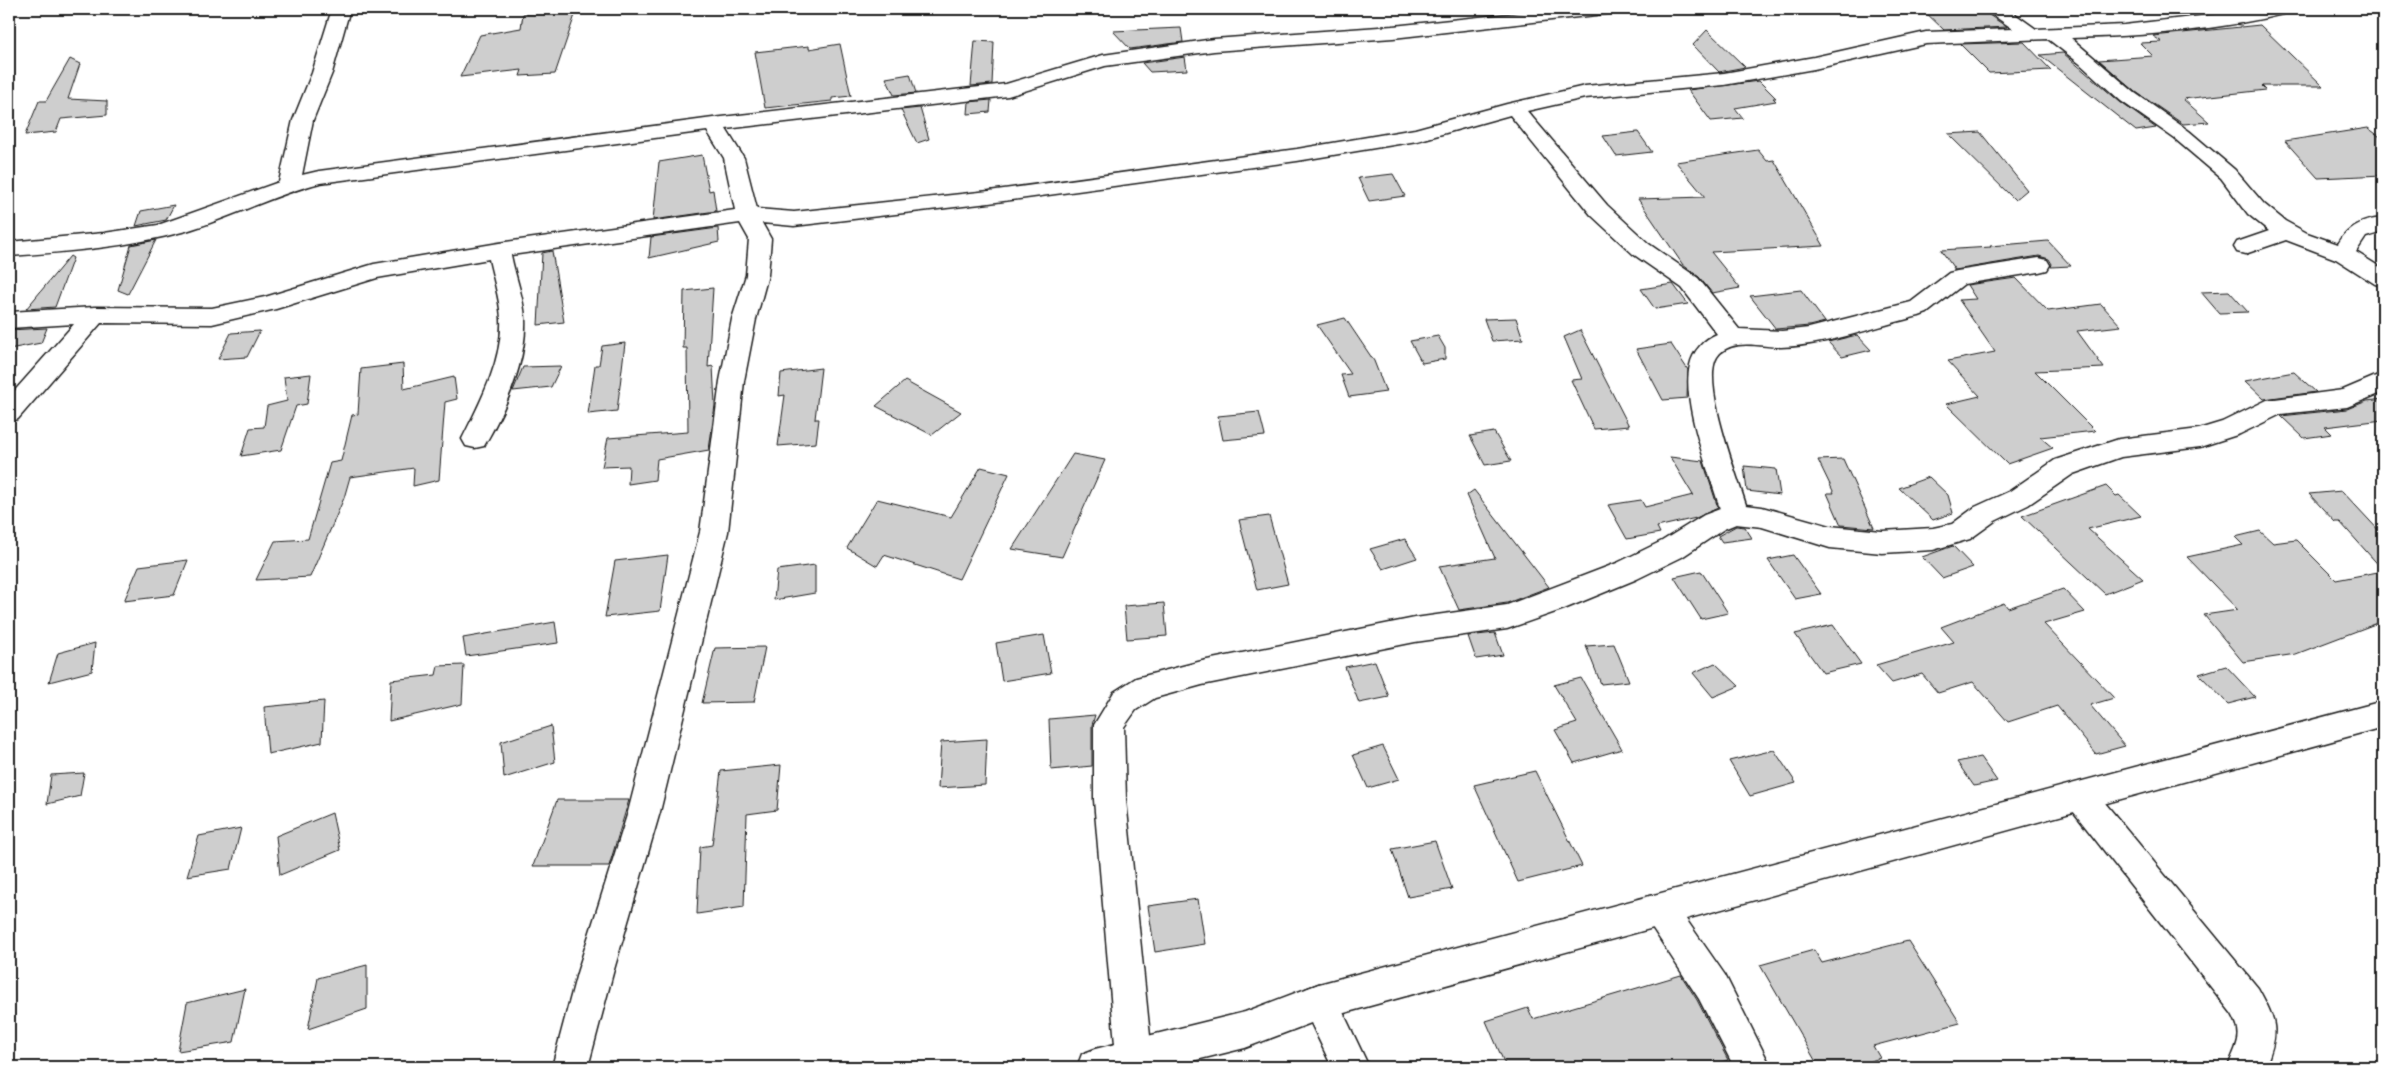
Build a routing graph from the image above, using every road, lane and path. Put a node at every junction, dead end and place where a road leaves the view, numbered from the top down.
1 (342, 9) edge
2 (1605, 9) edge
3 (1996, 9) edge
4 (2281, 9) edge
5 (2042, 33) junction
6 (1514, 108) junction
7 (713, 124) junction
8 (288, 184) junction
9 (747, 215) junction
10 (2383, 225) edge
11 (2287, 232) junction
12 (2245, 247) dead end
13 (9, 248) edge
14 (499, 250) junction
15 (2344, 254) junction
16 (2039, 265) dead end
17 (2383, 279) edge
18 (95, 315) junction
19 (9, 320) edge
20 (1732, 337) junction
21 (2383, 382) edge
22 (9, 413) edge
23 (474, 439) dead end
24 (1734, 514) junction
25 (2383, 714) edge
26 (2080, 796) junction
27 (1660, 910) junction
28 (1319, 1002) junction
29 (1134, 1056) junction
30 (570, 1067) edge
31 (1095, 1067) edge
32 (1351, 1067) edge
33 (1753, 1067) edge
34 (2246, 1067) edge

1 - 8 street
2 - 7 street
3 - 5 street
4 - 5 street
5 - 6 street
5 - 11 street
6 - 9 street
6 - 20 street
7 - 8 street
7 - 9 street
8 - 13 street
9 - 14 street
9 - 30 street
10 - 15 street
11 - 12 street
11 - 15 street
14 - 18 street
14 - 23 street
15 - 17 street
16 - 20 street
18 - 19 street
18 - 22 street
20 - 24 street
21 - 24 street
24 - 29 street
25 - 26 street
26 - 27 street
26 - 34 street
27 - 28 street
27 - 33 street
28 - 29 street
28 - 32 street
29 - 31 street

